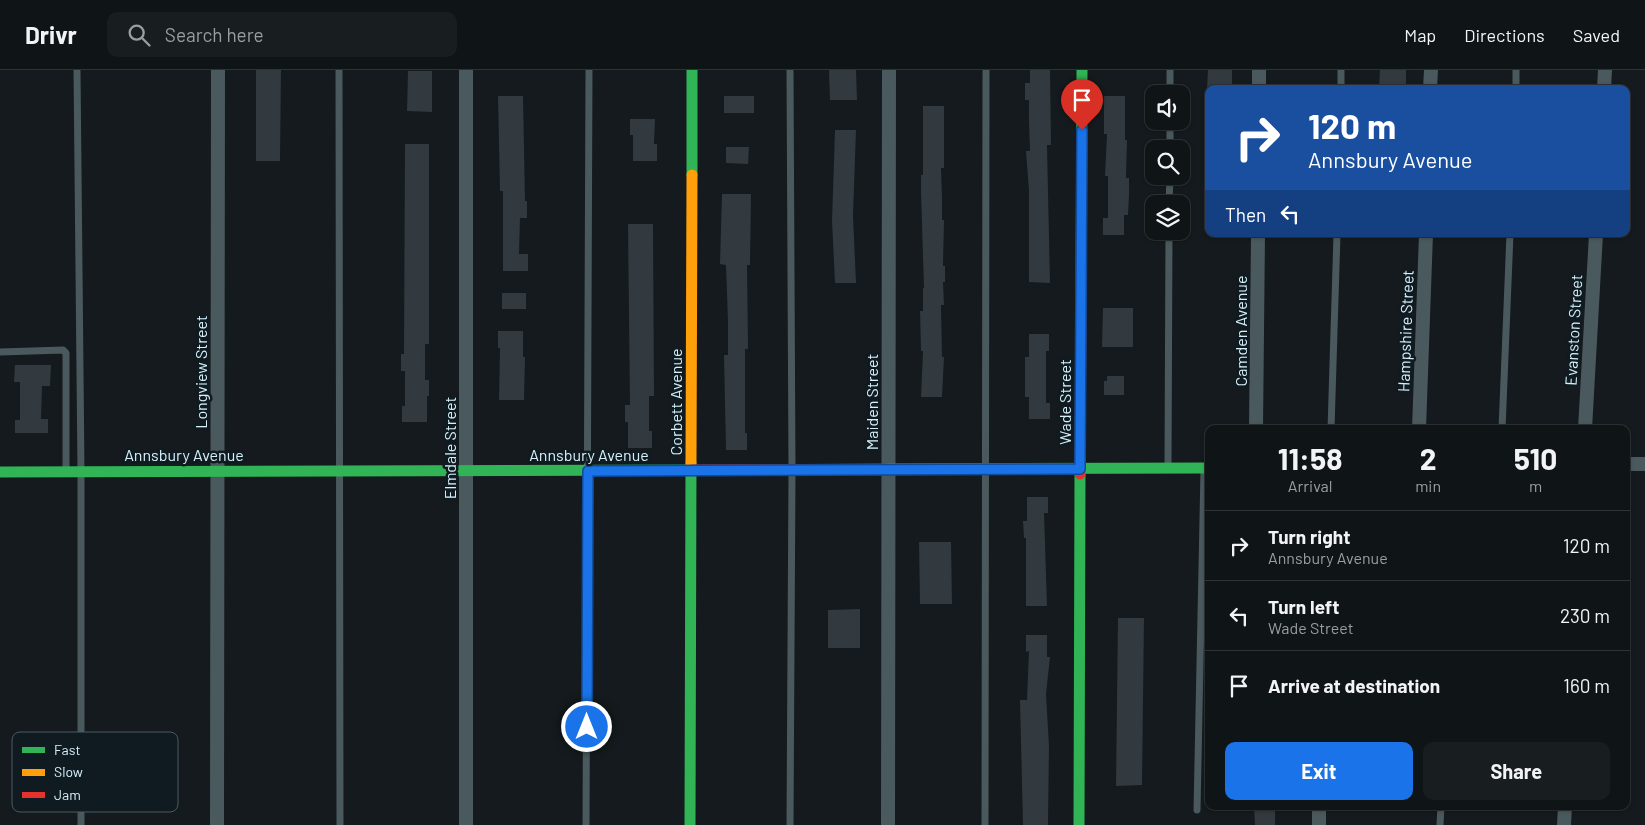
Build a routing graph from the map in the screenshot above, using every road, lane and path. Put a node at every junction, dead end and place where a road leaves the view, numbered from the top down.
1 (77, 70) edge
2 (218, 70) edge
3 (339, 70) edge
4 (466, 70) edge
5 (590, 70) edge
6 (692, 70) edge
7 (790, 70) edge
8 (889, 70) edge
9 (986, 70) edge
10 (1082, 70) edge
11 (1170, 70) edge
12 (1259, 70) edge
13 (1341, 70) edge
14 (1431, 70) edge
15 (1516, 70) edge
16 (1605, 70) edge
17 (1170, 85) edge
18 (1259, 85) edge
19 (1341, 85) edge
20 (1430, 85) edge
21 (1516, 85) edge
22 (1604, 85) edge
23 (1258, 237) edge
24 (1337, 237) edge
25 (1426, 237) edge
26 (1510, 237) edge
27 (1596, 237) edge
28 (1169, 240) edge
29 (0, 352) edge
30 (1256, 425) edge
31 (1331, 425) edge
32 (1419, 425) edge
33 (1502, 425) edge
34 (1585, 425) edge
35 (1630, 464) edge
36 (1645, 464) edge
37 (1168, 468) junction
38 (1205, 468) edge
39 (1080, 469) junction
40 (888, 470) junction
41 (987, 470) junction
42 (66, 471) junction
43 (81, 471) junction
44 (588, 471) junction
45 (691, 471) junction
46 (792, 471) junction
47 (0, 472) edge
48 (218, 472) junction
49 (341, 472) junction
50 (466, 472) junction
51 (1205, 506) edge
52 (81, 732) edge
53 (1197, 810) dead end
54 (1319, 810) edge
55 (1441, 810) edge
56 (1566, 810) edge
57 (81, 812) edge
58 (81, 825) edge
59 (217, 825) edge
60 (340, 825) edge
61 (466, 825) edge
62 (586, 825) edge
63 (690, 825) edge
64 (790, 825) edge
65 (888, 825) edge
66 (985, 825) edge
67 (1079, 825) edge
68 (1319, 825) edge
69 (1440, 825) edge
70 (1564, 825) edge

1 - 43 lane
2 - 48 street, Longview Street
3 - 49 lane
4 - 50 street, Elmdale Street
5 - 44 lane
6 - 45 street, Corbett Avenue
7 - 46 lane
8 - 40 street, Maiden Street
9 - 41 lane
10 - 39 street, Wade Street
11 - 17 lane
12 - 18 street
13 - 19 lane
14 - 20 street
15 - 21 lane
16 - 22 street
23 - 30 street, Camden Avenue
24 - 31 lane
25 - 32 street, Hampshire Street
26 - 33 lane
27 - 34 street, Evanston Street
28 - 37 lane
29 - 42 lane
35 - 36 street
37 - 38 street, Annsbury Avenue
37 - 39 street, Annsbury Avenue
39 - 41 street, Annsbury Avenue
39 - 67 street, Wade Street
40 - 41 street, Annsbury Avenue
40 - 46 street, Annsbury Avenue
40 - 65 street, Maiden Street
41 - 66 lane
42 - 43 street, Annsbury Avenue
42 - 47 street, Annsbury Avenue
43 - 48 street, Annsbury Avenue
43 - 52 lane
44 - 45 street, Annsbury Avenue
44 - 50 street, Annsbury Avenue
44 - 62 lane
45 - 46 street, Annsbury Avenue
45 - 63 street, Corbett Avenue
46 - 64 lane
48 - 49 street, Annsbury Avenue
48 - 59 street, Longview Street
49 - 50 street, Annsbury Avenue
49 - 60 lane
50 - 61 street, Elmdale Street
51 - 53 lane
54 - 68 street
55 - 69 lane
56 - 70 street
57 - 58 lane

